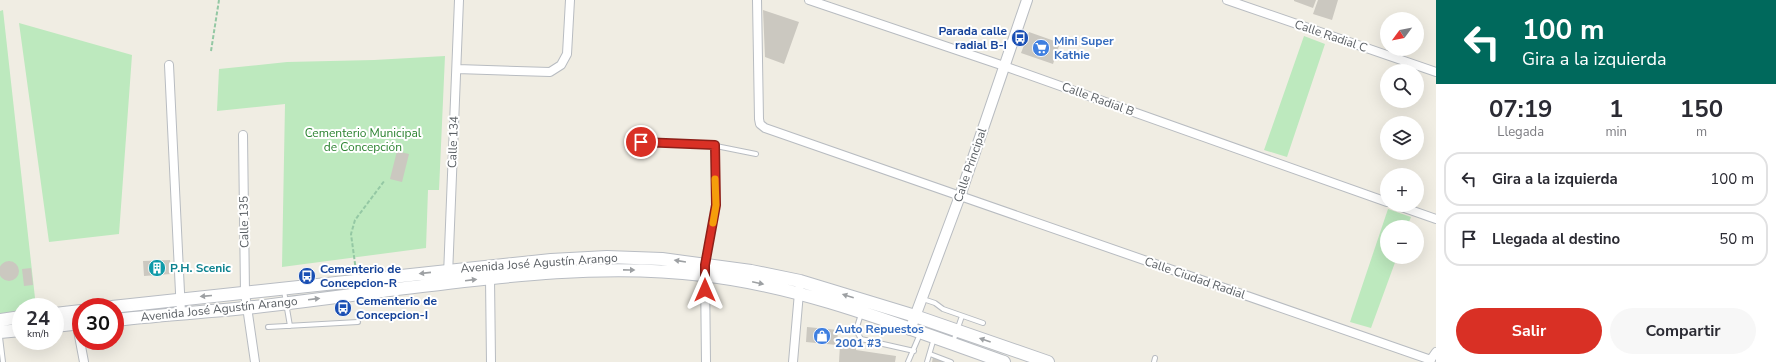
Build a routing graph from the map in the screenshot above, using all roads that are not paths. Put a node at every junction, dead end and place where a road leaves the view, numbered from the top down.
1 (459, 0) edge
2 (570, 0) edge
3 (757, 0) edge
4 (809, 0) edge
5 (1028, 0) edge
6 (1227, 0) edge
7 (169, 65) dead end
8 (1004, 66) junction
9 (456, 69) junction
10 (1436, 72) edge
11 (243, 135) dead end
12 (629, 142) dead end
13 (715, 145) junction
14 (756, 154) dead end
15 (960, 196) junction
16 (1380, 200) edge
17 (1416, 212) edge
18 (1436, 219) edge
19 (448, 270) junction
20 (705, 270) junction
21 (490, 278) junction
22 (447, 283) junction
23 (799, 287) junction
24 (283, 289) junction
25 (245, 293) junction
26 (922, 298) junction
27 (181, 299) junction
28 (865, 301) junction
29 (286, 303) junction
30 (124, 306) edge
31 (248, 308) junction
32 (181, 313) junction
33 (861, 314) junction
34 (915, 316) junction
35 (962, 316) junction
36 (12, 319) edge
37 (124, 319) edge
38 (0, 320) edge
39 (358, 322) dead end
40 (983, 322) dead end
41 (938, 324) junction
42 (290, 326) junction
43 (268, 327) dead end
44 (957, 330) junction
45 (12, 331) edge
46 (0, 332) edge
47 (915, 332) junction
48 (0, 337) edge
49 (934, 338) junction
50 (952, 344) junction
51 (1008, 348) junction
52 (82, 350) edge
53 (914, 351) junction
54 (1436, 352) edge
55 (930, 354) junction
56 (1430, 361) edge
57 (3, 362) edge
58 (84, 362) edge
59 (255, 362) edge
60 (491, 362) edge
61 (706, 362) edge
62 (793, 362) edge
63 (908, 362) edge
64 (927, 362) edge
65 (951, 362) edge
66 (1004, 362) edge
67 (1048, 362) edge

1 - 9 street, Calle 134
2 - 9 street
3 - 15 street, Calle Ciudad Radial
4 - 8 street, Calle Radial B
5 - 8 street, Calle Principal
6 - 10 street, Calle Radial C
7 - 27 street
8 - 15 street, Calle Principal
8 - 16 street, Calle Radial B
9 - 19 street, Calle 134
11 - 25 street, Calle 135
12 - 13 lane
13 - 14 lane
13 - 20 lane
15 - 26 street, Calle Principal
15 - 56 street, Calle Ciudad Radial
17 - 18 street
20 -> 19 main road, Avenida José Agustín Arango
19 - 22 street, Calle 134
19 -> 24 main road, Avenida José Agustín Arango
21 -> 20 main road, Avenida José Agustín Arango
20 - 23 main road, Avenida José Agustín Arango
20 - 61 street
22 -> 21 main road, Avenida José Agustín Arango
21 - 60 street
29 -> 22 main road, Avenida José Agustín Arango
28 -> 23 main road, Avenida José Agustín Arango
23 - 33 main road, Avenida José Agustín Arango
23 - 62 street
24 - 25 main road, Avenida José Agustín Arango
24 - 29 lane
25 -> 27 main road, Avenida José Agustín Arango
25 - 31 street, Calle 135
26 - 34 street, Calle Principal
26 - 35 lane
27 - 30 main road, Avenida José Agustín Arango
27 - 32 street
28 - 33 lane
28 - 34 main road, Avenida José Agustín Arango
29 - 31 main road, Avenida José Agustín Arango
29 - 42 lane
31 - 32 main road, Avenida José Agustín Arango
31 - 59 street, Calle 135
32 - 37 main road, Avenida José Agustín Arango
33 - 47 main road, Avenida José Agustín Arango
33 - 53 lane
34 - 41 main road, Avenida José Agustín Arango
34 - 47 street, Calle Principal
35 - 40 lane
35 - 44 lane
36 - 38 main road
39 - 42 lane
41 - 44 main road, Avenida José Agustín Arango
41 - 49 lane
42 - 43 lane
44 - 50 lane
51 -> 44 main road, Avenida José Agustín Arango
45 - 46 main road
47 - 49 main road, Avenida José Agustín Arango
47 - 53 lane
48 - 57 lane
49 - 50 main road, Avenida José Agustín Arango
49 - 55 lane
50 - 66 main road, Avenida José Agustín Arango
51 - 66 lane
51 - 67 main road, Avenida José Agustín Arango
52 - 58 street
53 - 63 lane
54 - 56 street
55 - 64 lane
55 - 65 lane

